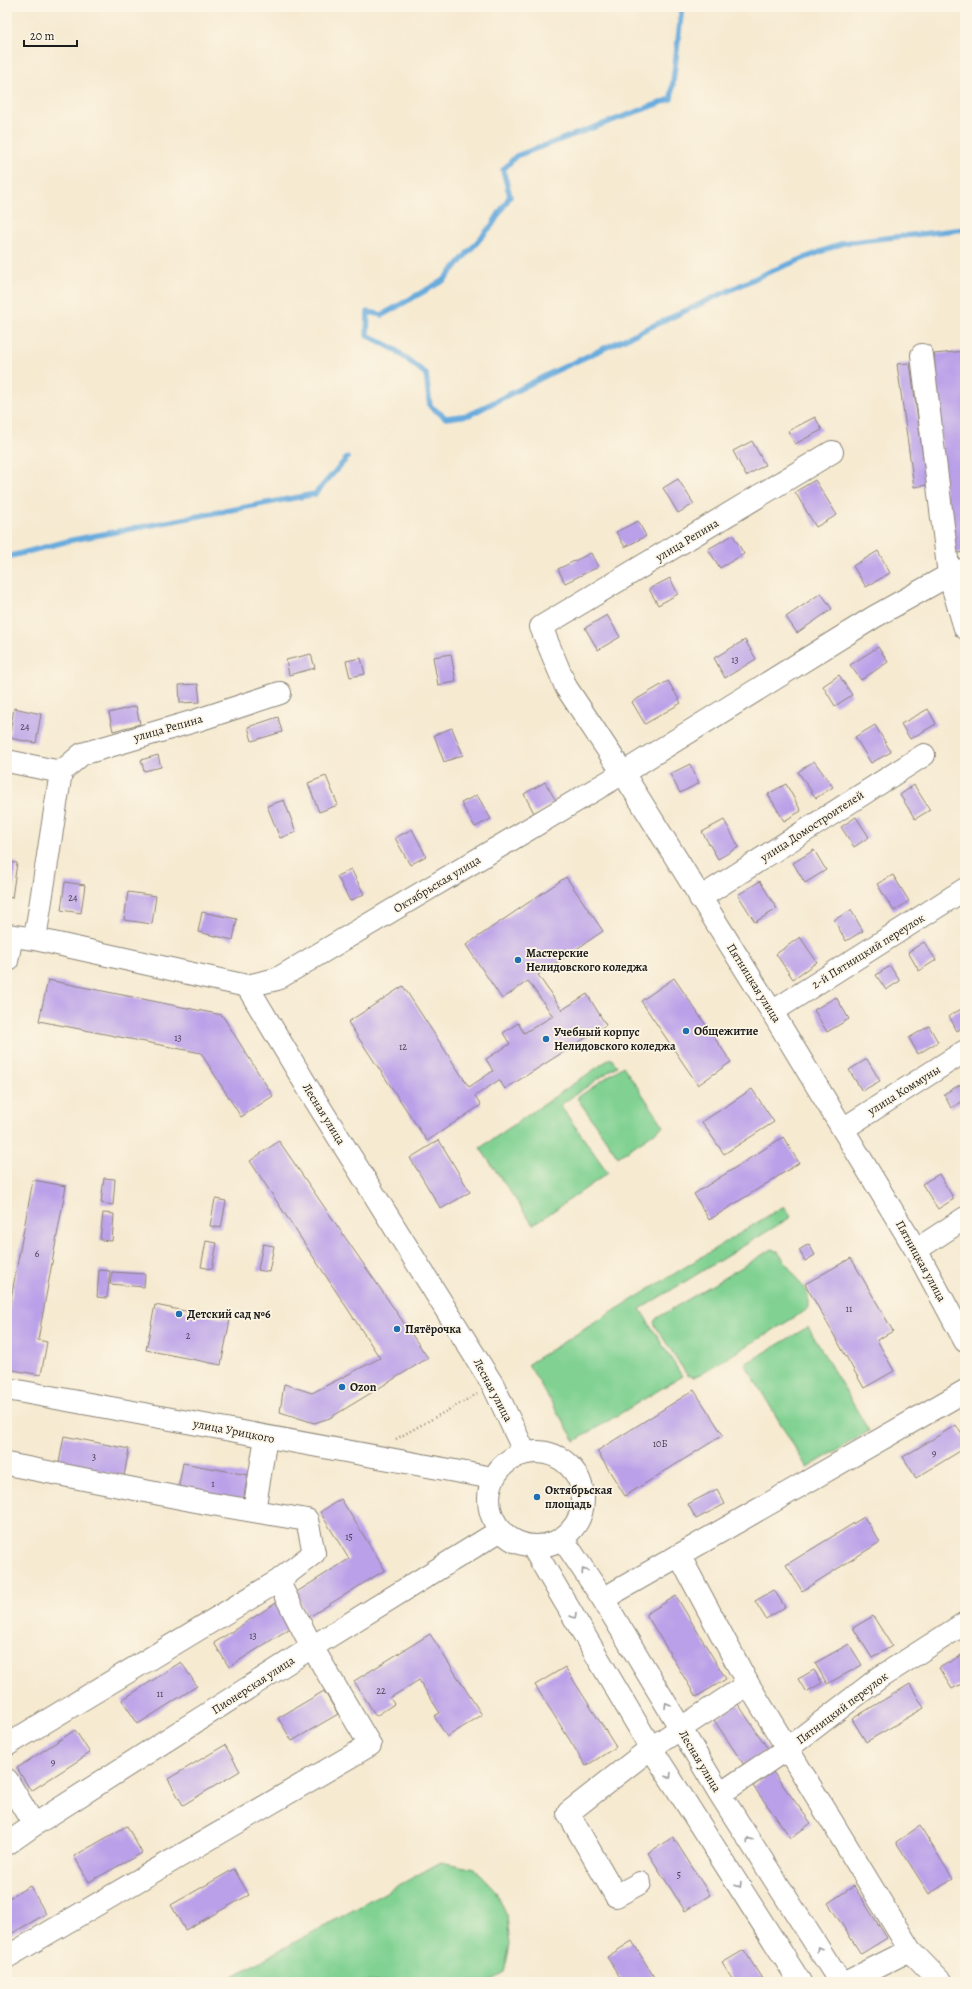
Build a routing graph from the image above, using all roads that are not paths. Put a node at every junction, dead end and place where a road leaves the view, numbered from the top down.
1 (922, 355) dead end
2 (832, 452) dead end
3 (957, 572) edge
4 (541, 627) joint
5 (965, 628) edge
6 (280, 693) dead end
7 (924, 755) dead end
8 (7, 761) edge
9 (62, 772) junction
10 (623, 773) junction
11 (965, 889) edge
12 (700, 898) junction
13 (10, 935) edge
14 (34, 939) junction
15 (7, 961) edge
16 (247, 986) junction
17 (772, 1012) junction
18 (965, 1051) edge
19 (843, 1129) junction
20 (965, 1218) edge
21 (916, 1250) junction
22 (965, 1341) edge
23 (7, 1389) edge
24 (965, 1391) edge
25 (266, 1437) junction
26 (525, 1453) junction
27 (7, 1464) edge
28 (493, 1478) junction
29 (254, 1511) junction
30 (501, 1530) junction
31 (562, 1538) junction
32 (532, 1546) junction
33 (679, 1555) junction
34 (278, 1581) junction
35 (603, 1599) junction
36 (965, 1623) edge
37 (312, 1647) junction
38 (748, 1684) junction
39 (681, 1729) junction
40 (7, 1745) edge
41 (651, 1748) junction
42 (788, 1748) junction
43 (7, 1780) edge
44 (720, 1794) junction
45 (34, 1825) junction
46 (7, 1844) edge
47 (640, 1883) dead end
48 (910, 1950) junction
49 (7, 1957) edge
50 (800, 1982) edge
51 (840, 1982) edge
52 (847, 1982) edge
53 (941, 1982) edge

1 - 3 street
2 - 4 street, улица Репина
3 - 5 street
3 - 10 street, Октябрьская улица
4 - 10 street, Пятницкая улица
6 - 9 street, улица Репина
7 - 12 street, улица Домостроителей
8 - 9 street
9 - 14 street
10 - 12 street, Пятницкая улица
10 - 16 street, Октябрьская улица
11 - 17 street, 2-й Пятницкий переулок
12 - 17 street, Пятницкая улица
13 - 14 street
13 - 15 street
14 - 16 street
16 - 26 street, Лесная улица
17 - 19 street, Пятницкая улица
18 - 19 street, улица Коммуны
19 - 21 street, Пятницкая улица
20 - 21 street
21 - 22 street, Пятницкая улица
23 - 25 street, улица Урицкого
24 - 33 street
25 - 28 street, улица Урицкого
25 - 29 street
26 - 28 street
26 - 31 street
27 - 29 street
28 - 30 street
29 - 34 street
30 - 32 street
30 - 37 street, Пионерская улица
31 - 32 street
35 -> 31 street, Лесная улица
32 -> 41 street
33 - 35 street
33 - 38 street
34 - 37 street
34 - 40 street
39 -> 35 street, Лесная улица
36 - 42 street, Пятницкий переулок
37 - 45 street, Пионерская улица
37 - 49 street
38 - 39 street
38 - 42 street
39 - 41 street
39 - 44 street, Лесная улица
41 - 47 street
41 -> 50 street
42 - 44 street, Пятницкий переулок
42 - 48 street
43 - 45 street
51 -> 44 street, Лесная улица
45 - 46 street, Пионерская улица
48 - 52 street
48 - 53 street

